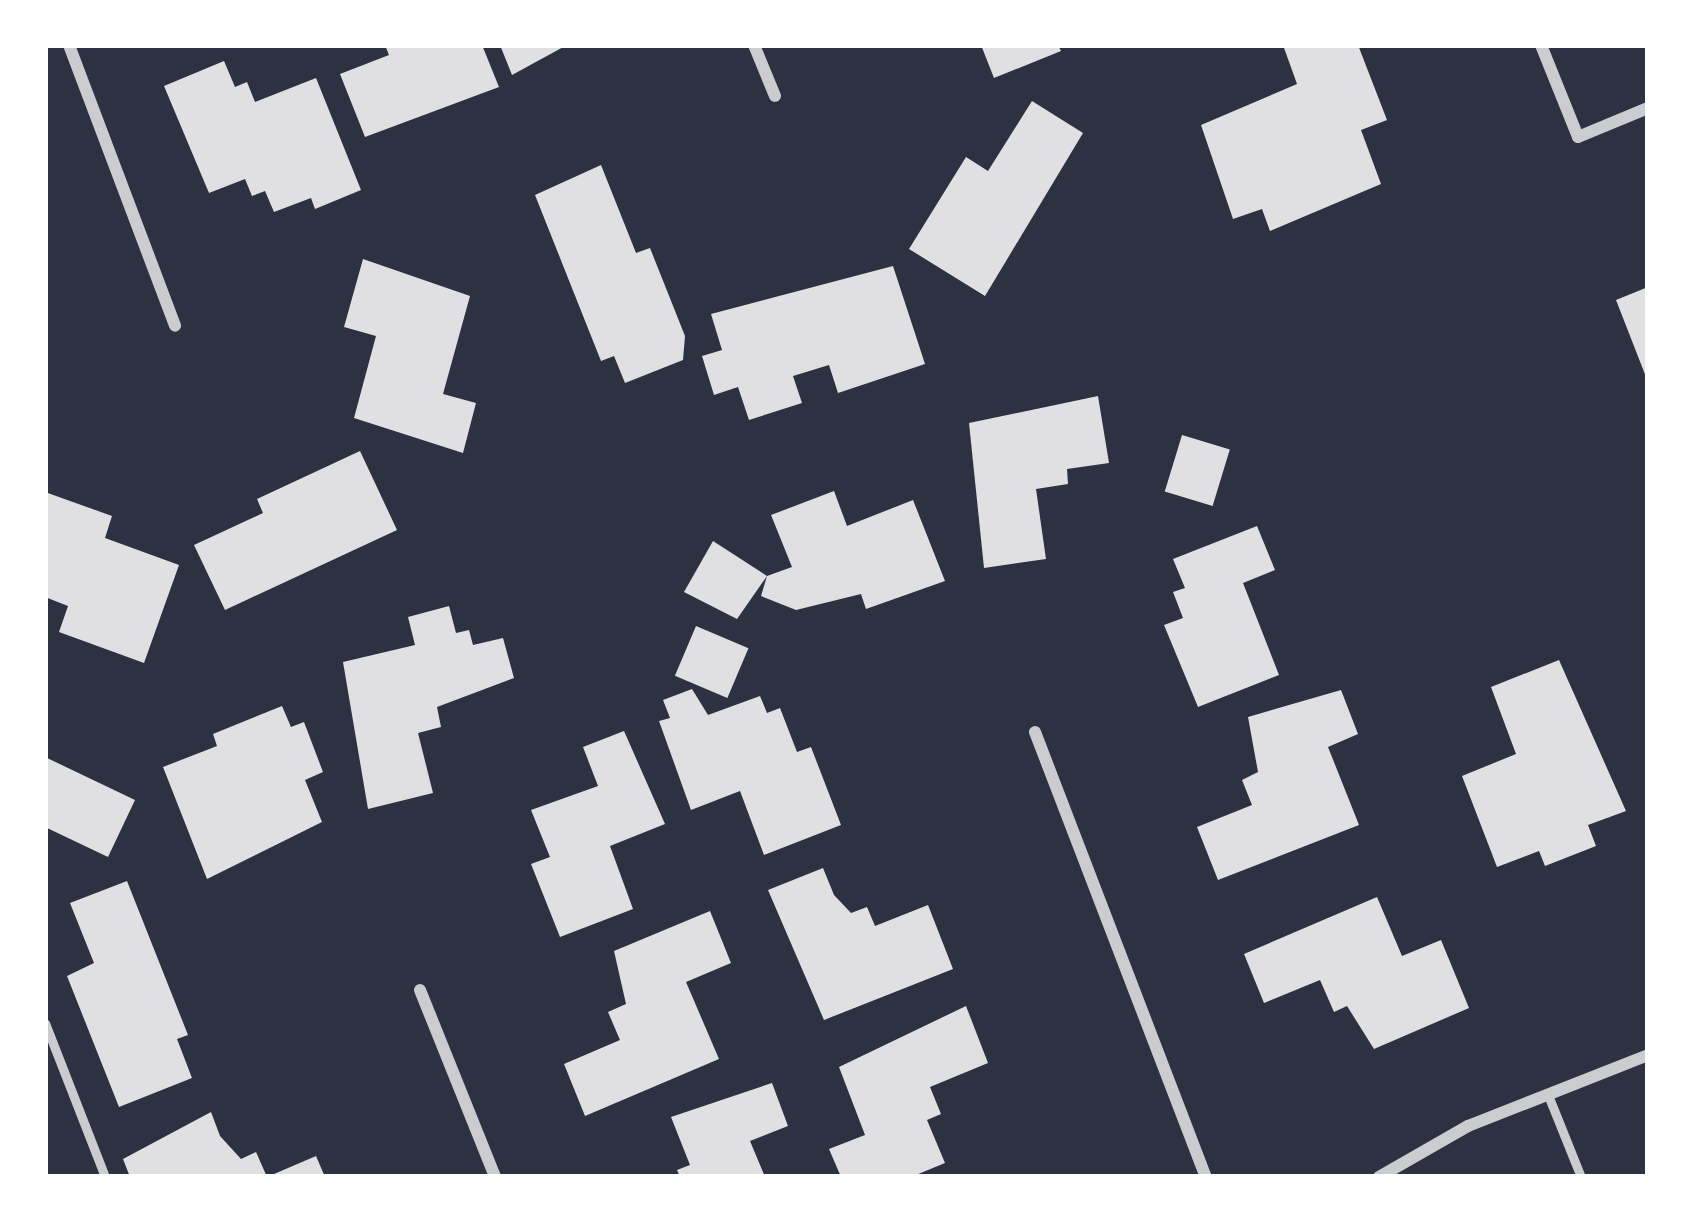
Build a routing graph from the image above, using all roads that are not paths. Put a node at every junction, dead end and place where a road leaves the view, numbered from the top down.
1 (68, 45) edge
2 (754, 45) edge
3 (1541, 45) edge
4 (775, 96) dead end
5 (1648, 108) edge
6 (175, 326) dead end
7 (1035, 732) dead end
8 (419, 990) dead end
9 (45, 1023) edge
10 (1648, 1055) edge
11 (1548, 1095) junction
12 (105, 1177) edge
13 (495, 1177) edge
14 (1206, 1177) edge
15 (1379, 1177) edge
16 (1581, 1177) edge

1 - 6 street
2 - 4 street
3 - 5 street
7 - 14 street
8 - 13 street
9 - 12 lane
10 - 11 street
11 - 15 street
11 - 16 lane

